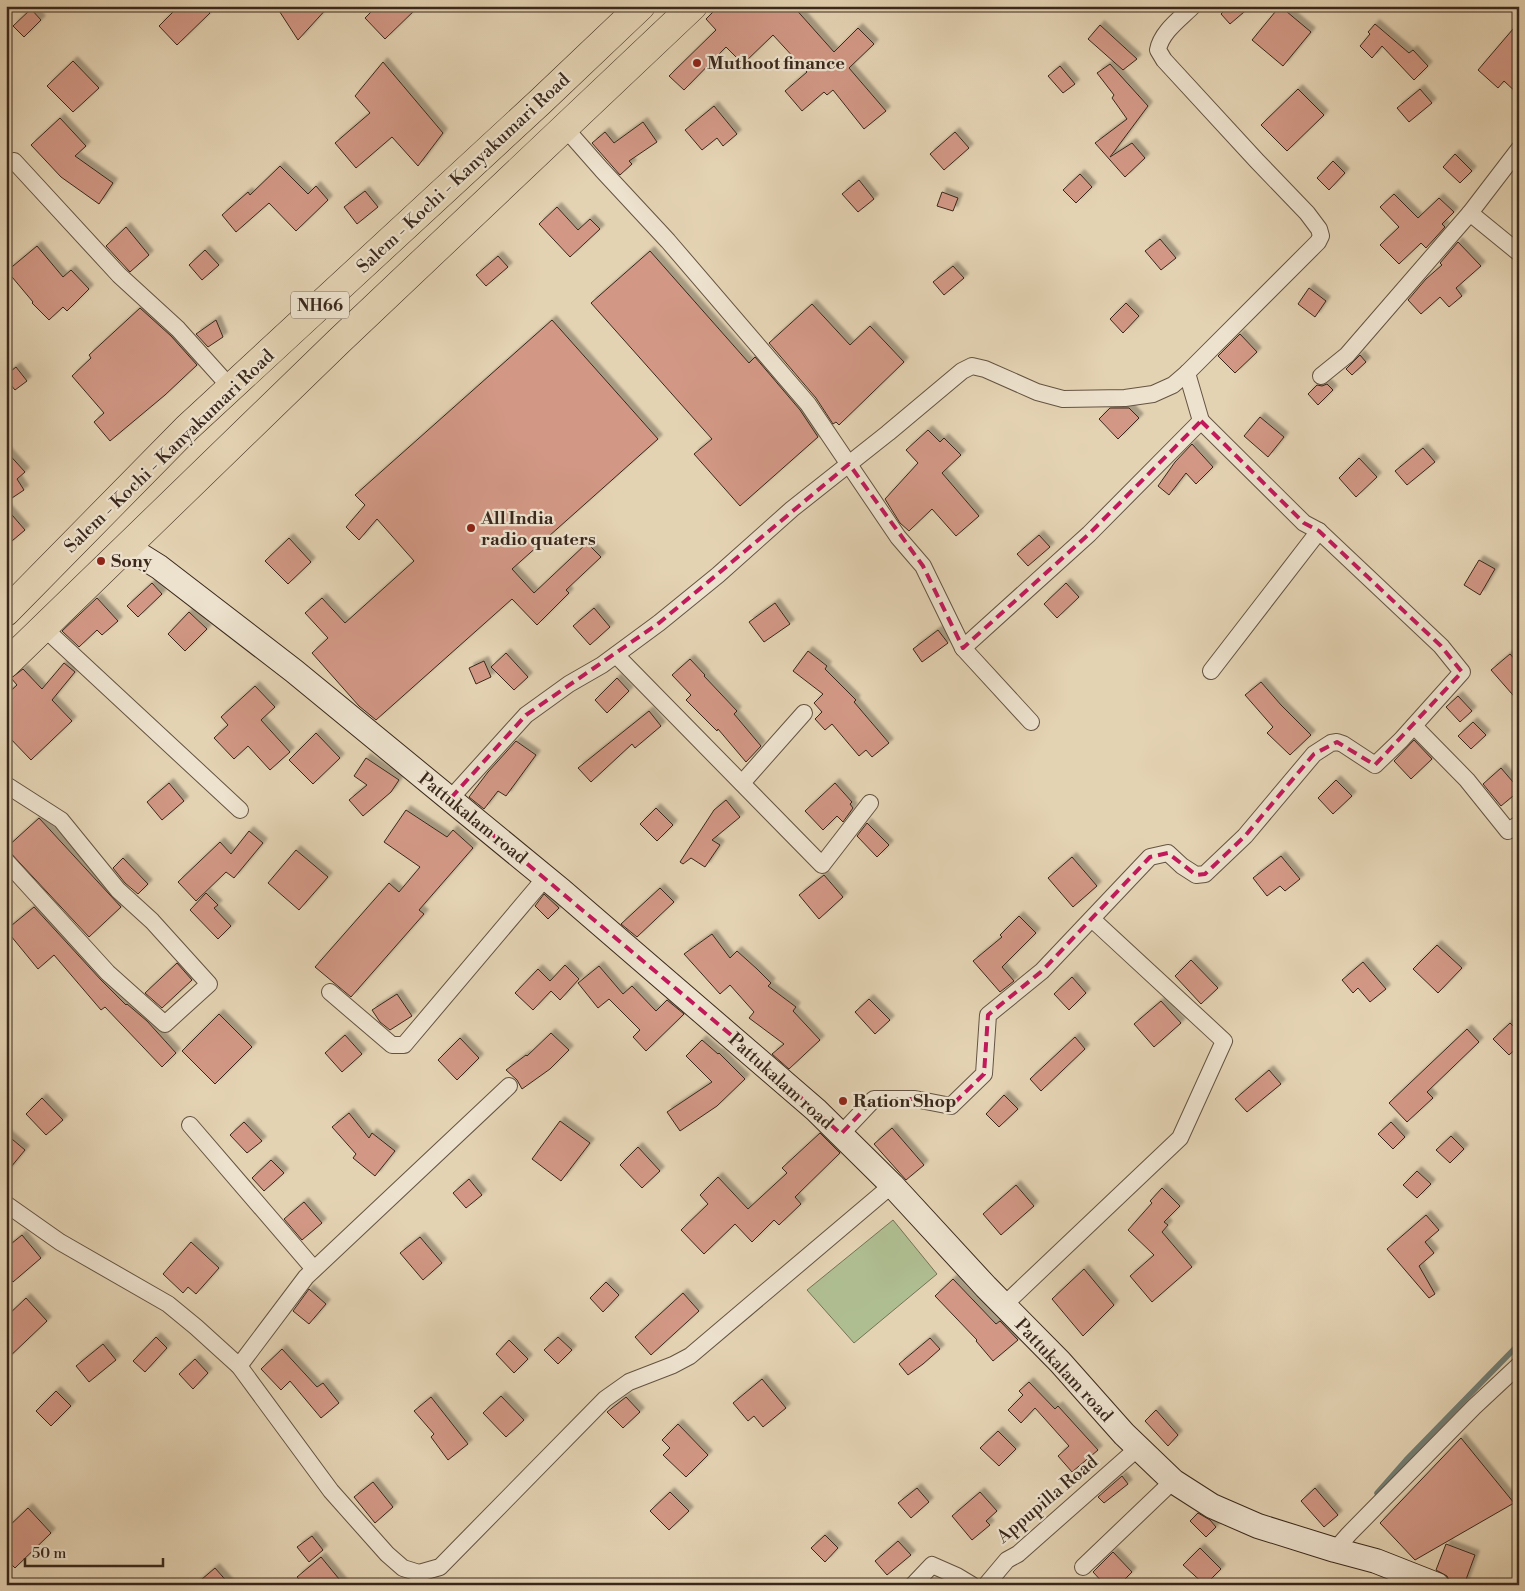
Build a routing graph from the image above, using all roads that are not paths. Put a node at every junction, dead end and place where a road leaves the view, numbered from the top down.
1 (641, 6) edge
2 (693, 6) edge
3 (1193, 6) edge
4 (564, 128) junction
5 (1519, 149) edge
6 (14, 161) dead end
7 (1470, 212) junction
8 (1519, 253) edge
9 (1187, 373) junction
10 (1321, 376) dead end
11 (231, 388) junction
12 (1201, 421) junction
13 (849, 464) junction
14 (1319, 531) junction
15 (127, 547) junction
16 (6, 612) edge
17 (44, 628) junction
18 (963, 648) junction
19 (616, 655) junction
20 (6, 664) edge
21 (1211, 672) dead end
22 (804, 713) dead end
23 (1031, 722) dead end
24 (1414, 726) junction
25 (742, 783) junction
26 (6, 787) edge
27 (450, 799) junction
28 (870, 803) dead end
29 (240, 810) dead end
30 (1519, 824) edge
31 (6, 861) edge
32 (546, 877) junction
33 (1092, 919) junction
34 (330, 992) dead end
35 (509, 1086) dead end
36 (190, 1125) dead end
37 (840, 1134) junction
38 (892, 1185) junction
39 (6, 1204) edge
40 (314, 1269) junction
41 (1004, 1305) junction
42 (1519, 1365) edge
43 (239, 1366) junction
44 (1138, 1448) junction
45 (1173, 1482) junction
46 (1335, 1550) junction
47 (1083, 1567) dead end
48 (413, 1579) edge
49 (913, 1585) edge
50 (972, 1585) edge
51 (986, 1585) edge
52 (1437, 1585) edge

1 - 11 highway, Salem - Kochi - Kanyakumari Road / NH66
2 - 4 highway
3 - 9 street
4 - 13 street
4 - 15 highway
5 - 7 street
6 - 11 street
7 - 8 street
7 - 10 street
9 - 12 street
9 - 13 street
11 - 16 highway, Salem - Kochi - Kanyakumari Road / NH66
12 - 14 street
12 - 18 street
13 - 18 street
13 - 19 street
14 - 21 street
14 - 24 street
15 - 17 highway
15 - 27 main road, Pattukalam road
17 - 20 highway
17 - 29 street
18 - 23 street
19 - 25 street
19 - 27 street
22 - 25 street
24 - 30 street
24 - 33 street
25 - 28 street
26 - 31 street
27 - 32 main road, Pattukalam road
32 - 34 street
32 - 37 main road, Pattukalam road
33 - 37 street
33 - 41 street
35 - 40 street
36 - 40 street
37 - 38 main road, Pattukalam road
38 - 41 main road, Pattukalam road
38 - 48 street
39 - 43 street
40 - 43 street
41 - 44 main road, Pattukalam road
42 - 46 street
43 - 48 street
44 - 45 main road, Pattukalam road
44 - 51 street, Appupilla Road
45 - 46 main road, Pattukalam road
45 - 47 street
46 - 52 main road, Pattukalam road
49 - 50 street

